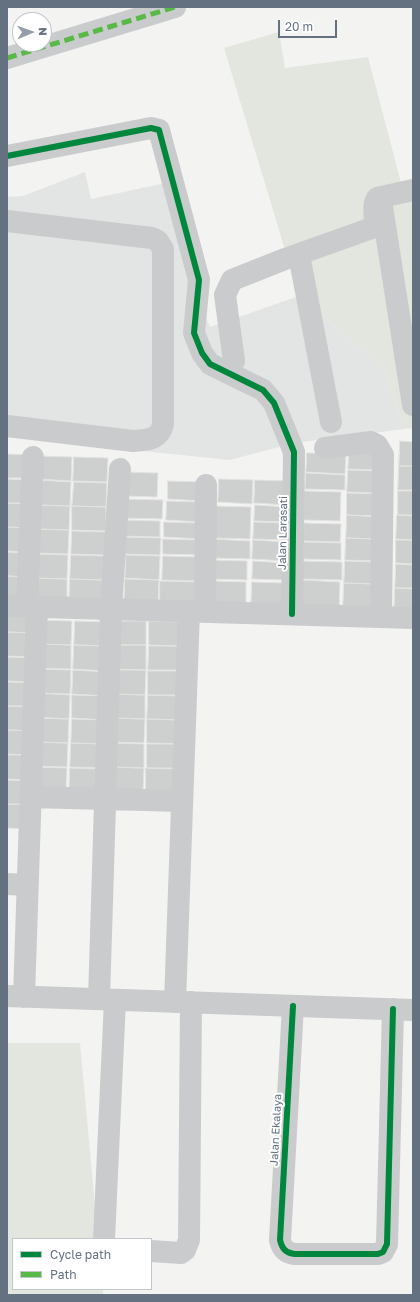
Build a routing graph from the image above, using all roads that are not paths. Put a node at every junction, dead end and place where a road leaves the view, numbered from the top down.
1 (175, 7) edge
2 (7, 58) edge
3 (7, 156) edge
4 (413, 190) edge
5 (380, 197) junction
6 (7, 221) edge
7 (299, 254) junction
8 (234, 361) dead end
9 (413, 405) edge
10 (331, 422) dead end
11 (7, 426) edge
12 (325, 448) dead end
13 (32, 457) dead end
14 (120, 469) dead end
15 (206, 485) dead end
16 (24, 606) edge
17 (112, 608) junction
18 (197, 611) junction
19 (292, 614) junction
20 (381, 617) junction
21 (413, 618) edge
22 (30, 797) junction
23 (105, 798) junction
24 (182, 801) junction
25 (17, 885) edge
26 (15, 997) edge
27 (107, 1000) junction
28 (183, 1002) junction
29 (293, 1006) junction
30 (403, 1009) edge
31 (104, 1238) edge
32 (152, 1252) edge

1 - 2 street
3 - 19 street, Jalan Larasati
4 - 5 street
5 - 7 street
5 - 9 street
6 - 11 street
7 - 8 street
7 - 10 street
12 - 20 street
13 - 16 street
14 - 17 street
15 - 18 street
16 - 17 street
16 - 22 street
17 - 18 street
17 - 23 street
18 - 19 street
18 - 24 street
19 - 20 street
20 - 21 street
22 - 23 street
22 - 25 street
23 - 24 street
23 - 27 street
24 - 28 street
25 - 26 street
26 - 27 street
27 - 28 street
27 - 31 street
28 - 29 street
28 - 32 street
29 - 30 street
29 - 30 street, Jalan Ekalaya

